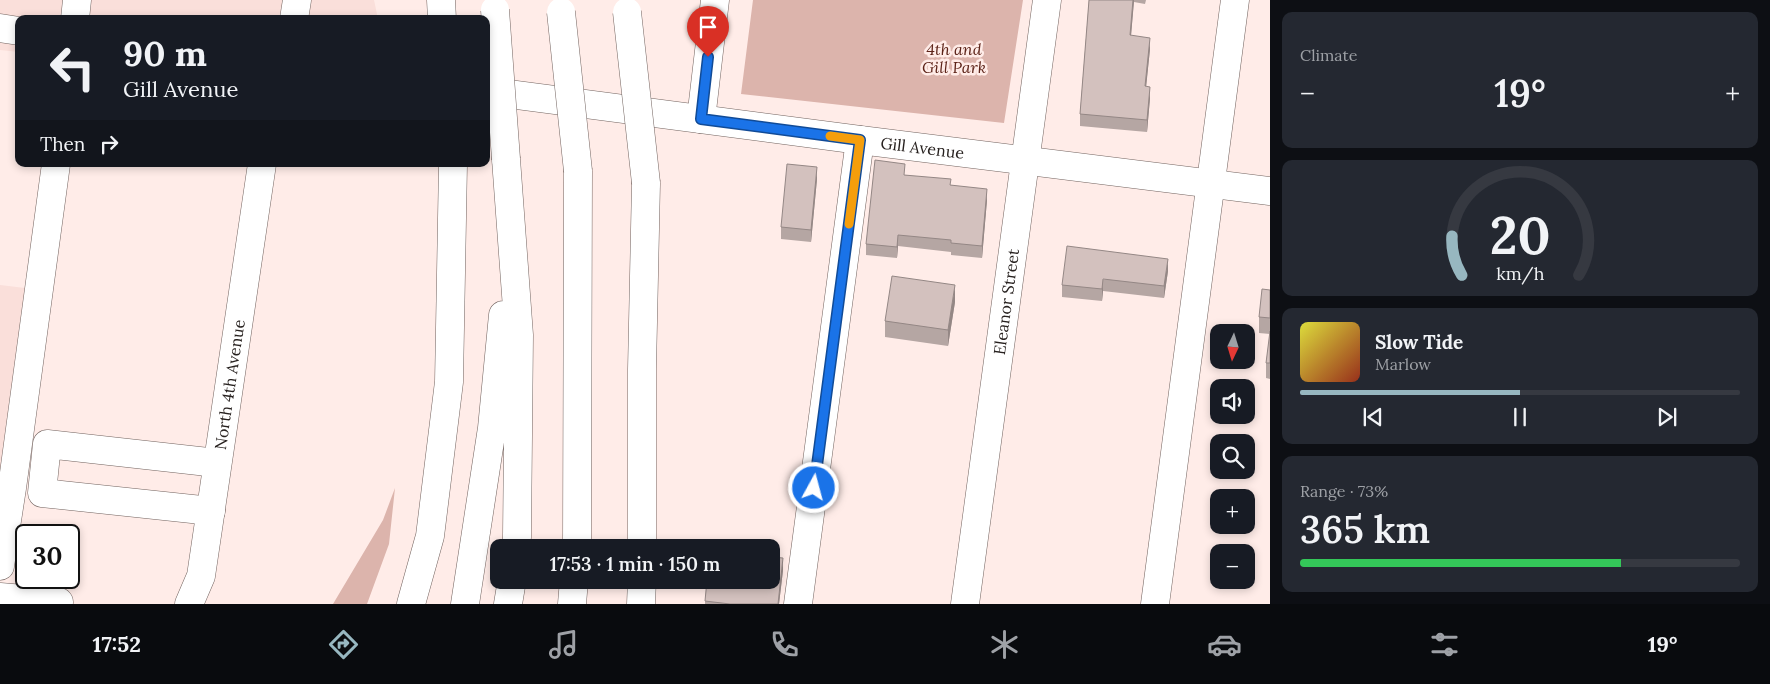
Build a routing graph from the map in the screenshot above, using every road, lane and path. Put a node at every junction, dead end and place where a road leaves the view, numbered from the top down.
1 (77, 0) edge
2 (297, 0) edge
3 (440, 0) edge
4 (715, 0) edge
5 (1047, 0) edge
6 (1235, 0) edge
7 (495, 5) edge
8 (560, 6) edge
9 (627, 6) edge
10 (75, 15) edge
11 (295, 15) edge
12 (442, 15) edge
13 (0, 28) edge
14 (15, 30) edge
15 (490, 92) edge
16 (701, 119) junction
17 (860, 140) junction
18 (1026, 160) junction
19 (56, 167) edge
20 (262, 167) edge
21 (452, 167) edge
22 (1211, 183) junction
23 (1270, 190) edge
24 (510, 237) junction
25 (217, 464) junction
26 (12, 488) junction
27 (42, 492) junction
28 (211, 511) junction
29 (518, 539) edge
30 (577, 539) edge
31 (642, 539) edge
32 (0, 566) edge
33 (510, 589) edge
34 (573, 589) edge
35 (642, 589) edge
36 (0, 597) edge
37 (59, 602) dead end
38 (189, 604) edge
39 (411, 604) edge
40 (465, 604) edge
41 (508, 604) edge
42 (572, 604) edge
43 (641, 604) edge
44 (798, 604) edge
45 (965, 604) edge
46 (1155, 604) edge

1 - 10 main road
2 - 11 main road
3 - 12 main road
4 - 16 main road
5 - 18 main road, Eleanor Street
6 - 22 main road
7 - 24 main road, bridge
8 - 30 main road, bridge
9 - 31 main road, bridge
13 - 14 main road
15 - 16 main road, Gill Avenue
16 - 17 main road, Gill Avenue
17 - 18 main road, Gill Avenue
17 - 44 main road
18 - 22 main road, Gill Avenue
18 - 45 main road, Eleanor Street
19 - 26 main road
20 - 25 main road, North 4th Avenue
21 - 39 main road
22 - 23 main road, Gill Avenue
22 - 46 main road
24 - 29 main road
24 - 40 main road
25 - 27 main road
25 - 28 main road, North 4th Avenue
26 - 27 main road
26 - 32 main road
27 - 28 main road
28 - 38 main road, North 4th Avenue
33 - 41 main road
34 - 42 main road
35 - 43 main road
36 - 37 main road

